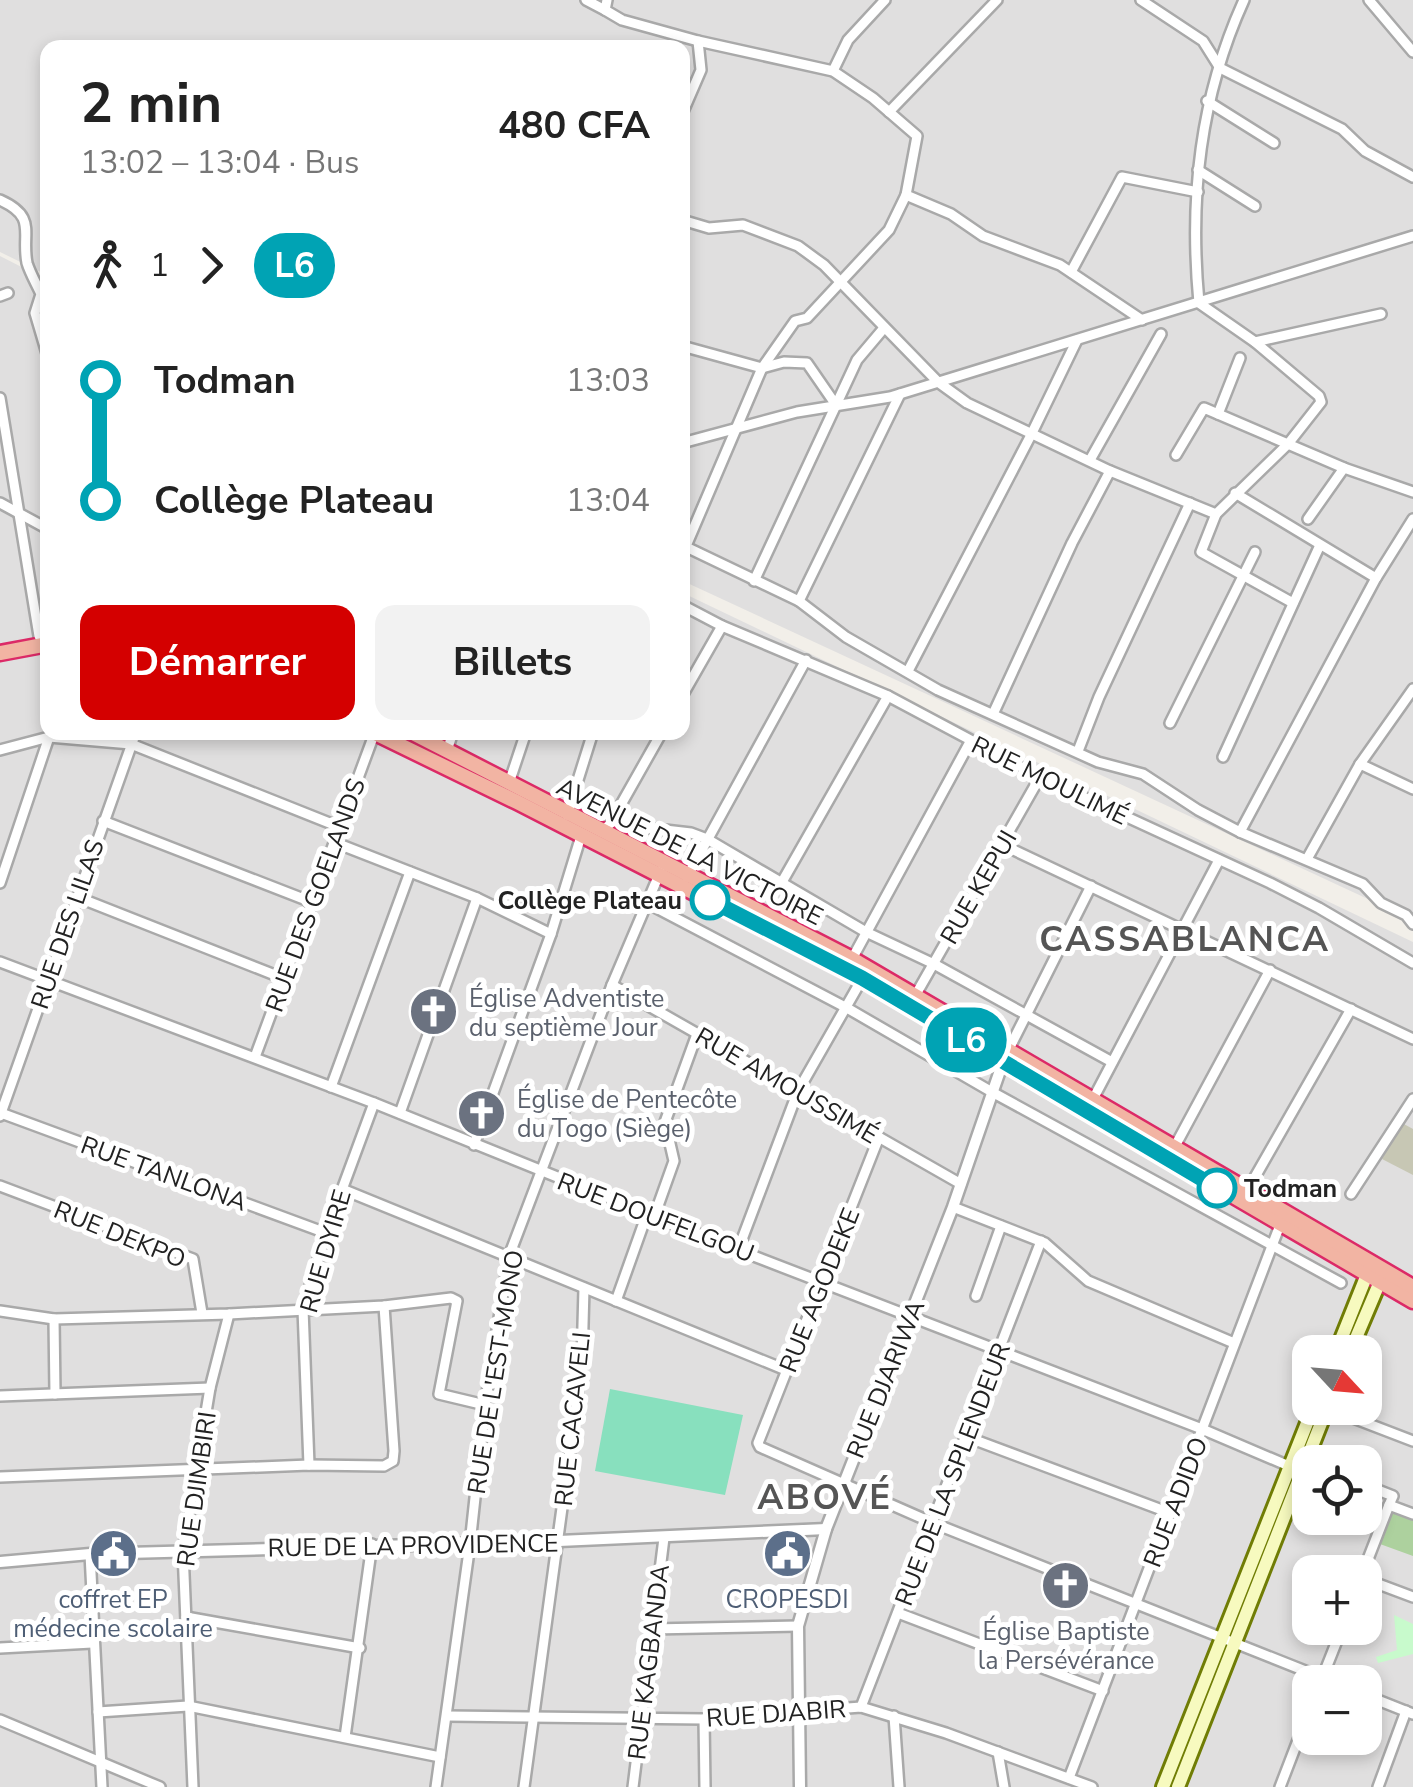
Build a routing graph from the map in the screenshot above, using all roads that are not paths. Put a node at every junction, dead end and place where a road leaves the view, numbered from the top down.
1 (586, 0) edge
2 (885, 0) edge
3 (997, 0) edge
4 (1141, 0) edge
5 (1244, 0) edge
6 (1369, 0) edge
7 (606, 5) edge
8 (698, 42) junction
9 (1413, 52) edge
10 (1220, 68) junction
11 (833, 71) junction
12 (690, 95) edge
13 (1208, 101) junction
14 (889, 112) junction
15 (1274, 144) dead end
16 (1198, 170) junction
17 (1413, 177) edge
18 (1198, 192) junction
19 (906, 196) junction
20 (0, 200) edge
21 (1255, 206) dead end
22 (690, 222) edge
23 (1411, 235) edge
24 (1071, 272) junction
25 (840, 282) junction
26 (40, 292) edge
27 (40, 297) edge
28 (1199, 303) junction
29 (1381, 314) dead end
30 (1142, 320) junction
31 (884, 328) junction
32 (40, 330) edge
33 (1160, 334) dead end
34 (1077, 340) junction
35 (1255, 342) junction
36 (690, 349) edge
37 (1240, 358) dead end
38 (762, 368) junction
39 (938, 382) junction
40 (900, 394) junction
41 (0, 398) edge
42 (836, 405) junction
43 (1218, 414) junction
44 (738, 428) junction
45 (1031, 435) junction
46 (690, 442) edge
47 (1288, 444) junction
48 (1176, 454) dead end
49 (1090, 460) junction
50 (1344, 468) junction
51 (1110, 471) junction
52 (1413, 492) edge
53 (1235, 494) junction
54 (1190, 502) junction
55 (0, 503) edge
56 (18, 513) junction
57 (1216, 514) junction
58 (1308, 519) dead end
59 (1413, 519) edge
60 (40, 525) edge
61 (690, 533) edge
62 (1320, 544) junction
63 (690, 549) edge
64 (1255, 552) dead end
65 (1244, 576) junction
66 (1376, 578) junction
67 (754, 581) junction
68 (799, 601) junction
69 (1293, 602) junction
70 (690, 610) edge
71 (40, 615) edge
72 (722, 626) junction
73 (40, 639) edge
74 (40, 640) edge
75 (0, 643) edge
76 (0, 653) edge
77 (806, 660) junction
78 (908, 671) junction
79 (690, 682) edge
80 (888, 696) junction
81 (1411, 696) edge
82 (994, 712) junction
83 (1170, 723) dead end
84 (40, 739) edge
85 (48, 740) edge
86 (84, 740) edge
87 (133, 740) edge
88 (372, 740) edge
89 (388, 740) edge
90 (426, 740) edge
91 (450, 740) edge
92 (523, 740) edge
93 (591, 740) edge
94 (657, 740) edge
95 (970, 742) junction
96 (131, 744) junction
97 (0, 750) edge
98 (447, 751) junction
99 (1078, 751) junction
100 (1224, 757) dead end
101 (1360, 764) junction
102 (1040, 777) junction
103 (509, 783) junction
104 (1413, 789) edge
105 (567, 814) junction
106 (103, 820) junction
107 (342, 828) junction
108 (638, 828) dead end
109 (601, 832) junction
110 (1240, 832) junction
111 (581, 836) junction
112 (706, 839) junction
113 (336, 843) junction
114 (1003, 845) junction
115 (1218, 860) junction
116 (1308, 860) junction
117 (661, 869) junction
118 (410, 872) junction
119 (685, 880) junction
120 (782, 882) junction
121 (0, 883) edge
122 (1091, 886) junction
123 (77, 897) junction
124 (477, 898) junction
125 (314, 903) junction
126 (647, 904) junction
127 (1413, 924) edge
128 (1183, 930) junction
129 (866, 932) junction
130 (551, 934) junction
131 (852, 959) junction
132 (0, 962) edge
133 (1413, 963) edge
134 (934, 964) junction
135 (1270, 970) junction
136 (862, 978) junction
137 (285, 979) junction
138 (46, 982) junction
139 (612, 986) junction
140 (914, 996) junction
141 (847, 1008) junction
142 (1351, 1009) junction
143 (1026, 1014) junction
144 (697, 1034) junction
145 (1413, 1039) edge
146 (1005, 1056) junction
147 (256, 1057) junction
148 (1112, 1062) junction
149 (5, 1087) edge
150 (331, 1087) junction
151 (798, 1091) junction
152 (992, 1092) junction
153 (1413, 1099) edge
154 (1092, 1101) junction
155 (374, 1103) junction
156 (1, 1114) edge
157 (400, 1114) junction
158 (879, 1138) junction
159 (474, 1144) junction
160 (1174, 1148) junction
161 (541, 1172) junction
162 (962, 1184) junction
163 (0, 1186) edge
164 (342, 1189) junction
165 (1248, 1191) junction
166 (1351, 1194) dead end
167 (953, 1207) junction
168 (650, 1215) junction
169 (1280, 1225) junction
170 (1001, 1226) junction
171 (326, 1233) junction
172 (1041, 1241) junction
173 (1272, 1244) junction
174 (738, 1250) junction
175 (509, 1256) junction
176 (1375, 1273) junction
177 (822, 1282) junction
178 (1341, 1283) dead end
179 (1413, 1286) edge
180 (584, 1288) junction
181 (976, 1296) dead end
182 (616, 1301) junction
183 (1413, 1301) edge
184 (384, 1306) junction
185 (304, 1309) junction
186 (0, 1312) edge
187 (202, 1313) junction
188 (229, 1314) junction
189 (910, 1316) junction
190 (54, 1319) junction
191 (1344, 1335) edge
192 (1355, 1335) edge
193 (1234, 1343) junction
194 (1000, 1351) junction
195 (786, 1370) junction
196 (210, 1388) junction
197 (54, 1394) junction
198 (0, 1396) edge
199 (485, 1406) junction
200 (1371, 1425) edge
201 (1202, 1428) junction
202 (967, 1437) junction
203 (1413, 1441) edge
204 (309, 1465) junction
205 (197, 1468) junction
206 (1292, 1468) edge
207 (0, 1477) edge
208 (844, 1484) junction
209 (1382, 1492) edge
210 (1292, 1493) edge
211 (1389, 1505) junction
212 (1170, 1513) junction
213 (1413, 1514) edge
214 (933, 1523) junction
215 (826, 1528) junction
216 (664, 1538) junction
217 (559, 1541) junction
218 (372, 1544) junction
219 (470, 1544) junction
220 (184, 1551) junction
221 (90, 1554) junction
222 (1371, 1555) edge
223 (0, 1562) edge
224 (1382, 1584) edge
225 (1413, 1597) edge
226 (1136, 1604) junction
227 (898, 1614) junction
228 (186, 1617) junction
229 (798, 1626) junction
230 (652, 1629) junction
231 (1228, 1641) junction
232 (92, 1643) junction
233 (0, 1648) edge
234 (360, 1648) junction
235 (1292, 1667) edge
236 (1102, 1691) junction
237 (1382, 1702) edge
238 (188, 1706) junction
239 (861, 1707) junction
240 (98, 1712) junction
241 (797, 1713) junction
242 (1410, 1713) edge
243 (447, 1716) junction
244 (894, 1716) junction
245 (534, 1718) junction
246 (642, 1718) junction
247 (704, 1719) junction
248 (0, 1720) edge
249 (346, 1737) junction
250 (998, 1752) junction
251 (1292, 1755) edge
252 (440, 1757) junction
253 (102, 1763) junction
254 (1069, 1778) junction
255 (1176, 1784) edge
256 (102, 1787) edge
257 (160, 1787) edge
258 (193, 1787) edge
259 (436, 1787) edge
260 (524, 1787) edge
261 (633, 1787) edge
262 (705, 1787) edge
263 (800, 1787) edge
264 (899, 1787) edge
265 (1004, 1787) edge
266 (1092, 1787) edge
267 (1280, 1787) edge
268 (1378, 1787) edge

1 - 7 street
2 - 11 street
3 - 14 street
4 - 10 street
5 - 10 street
6 - 9 street
7 - 8 street
8 - 11 street
8 - 12 street
10 - 13 street
10 - 17 street
11 - 14 street
13 - 15 street
13 - 16 street
14 - 19 street
16 - 18 street
16 - 21 street
18 - 24 street
18 - 28 street
19 - 24 street
19 - 25 street
20 - 26 street
22 - 25 street
23 - 28 street
24 - 30 street
25 - 31 street
25 - 38 street
27 - 32 street
28 - 30 street
28 - 35 street
29 - 35 street
30 - 34 street
31 - 39 street
31 - 42 street
33 - 49 street
34 - 39 street
34 - 45 street
35 - 47 street
36 - 38 street
37 - 43 street
38 - 42 street
38 - 44 street
39 - 40 street
39 - 45 street
40 - 42 street
40 - 68 street
41 - 56 street
42 - 44 street
42 - 67 street
43 - 47 street
43 - 48 street
44 - 46 street
44 - 61 street
45 - 49 street
45 - 78 street
47 - 50 street
47 - 53 street
49 - 51 street
50 - 52 street
50 - 58 street
51 - 54 street
51 - 82 street
53 - 57 street
53 - 62 street
54 - 57 street
54 - 99 street
55 - 56 street
56 - 60 street
56 - 71 street
57 - 65 street
59 - 66 street
62 - 66 street
62 - 69 street
63 - 67 street
64 - 65 street
65 - 69 street
65 - 83 street
66 - 110 street
67 - 68 street
68 - 78 street
69 - 100 street
70 - 72 street, RUE MOULIMÉ
72 - 77 street, RUE MOULIMÉ
72 - 79 street
73 - 75 highway
74 - 76 highway
77 - 80 street, RUE MOULIMÉ
77 - 112 street
78 - 82 street
80 - 95 street, RUE MOULIMÉ
80 - 120 street
81 - 101 street
82 - 99 street
84 - 97 street
85 - 121 street
86 - 96 street
87 - 96 street, RUE DES LILAS
88 - 107 street, RUE DES GOELANDS
89 - 111 highway, AVENUE DE LA VICTOIRE
90 - 98 highway, AVENUE DE LA VICTOIRE
91 - 98 street
92 - 103 street
93 - 105 street
94 - 109 street
95 - 102 street, RUE MOULIMÉ
95 - 129 street
96 - 106 street, RUE DES LILAS
96 - 107 street
98 - 103 highway, AVENUE DE LA VICTOIRE
99 - 110 street
101 - 104 street
101 - 116 street
102 - 114 street, RUE KEPUI
102 - 115 street, RUE MOULIMÉ
103 - 105 highway, AVENUE DE LA VICTOIRE
105 - 109 highway, AVENUE DE LA VICTOIRE
106 - 123 street, RUE DES LILAS
106 - 125 street
107 - 113 street, RUE DES GOELANDS
108 - 112 street
109 - 117 highway, AVENUE DE LA VICTOIRE
110 - 116 street
111 - 117 highway, AVENUE DE LA VICTOIRE
111 - 130 street
112 - 119 street
112 - 120 street
113 - 118 street
113 - 125 street, RUE DES GOELANDS
114 - 122 street
114 - 134 street, RUE KEPUI
115 - 128 street
115 - 133 street, RUE MOULIMÉ
116 - 127 street
117 - 119 highway, AVENUE DE LA VICTOIRE
117 - 126 street, RUE DE L'EST-MONO
118 - 124 street
118 - 150 street
119 - 131 highway, AVENUE DE LA VICTOIRE
119 - 136 highway, AVENUE DE LA VICTOIRE
120 - 129 street
122 - 128 street
122 - 143 street
123 - 137 street
123 - 138 street, RUE DES LILAS
124 - 130 street
124 - 157 street
125 - 137 street, RUE DES GOELANDS
126 - 139 street, RUE DE L'EST-MONO
126 - 141 street
128 - 135 street
128 - 148 street
129 - 131 street
129 - 134 street
130 - 159 street
131 - 140 highway, AVENUE DE LA VICTOIRE
132 - 138 street, RUE DOUFELGOU
134 - 140 street, RUE KEPUI
134 - 143 street
135 - 142 street
135 - 160 street
136 - 141 street
136 - 146 highway, AVENUE DE LA VICTOIRE
137 - 147 street, RUE DES GOELANDS
138 - 147 street, RUE DOUFELGOU
138 - 149 street, RUE DES LILAS
139 - 144 street, RUE AMOUSSIMÉ
139 - 161 street, RUE DE L'EST-MONO
140 - 146 highway, AVENUE DE LA VICTOIRE
141 - 151 street
141 - 152 street
142 - 145 street
142 - 165 street
143 - 146 street
143 - 148 street
144 - 151 street, RUE AMOUSSIMÉ
144 - 168 street
146 - 152 street, RUE DJARIWA
146 - 154 highway, AVENUE DE LA VICTOIRE
146 - 169 highway, AVENUE DE LA VICTOIRE
147 - 150 street, RUE DOUFELGOU
148 - 154 street
149 - 156 street, RUE DES LILAS
150 - 155 street, RUE DOUFELGOU
151 - 158 street, RUE AMOUSSIMÉ
151 - 174 street
152 - 162 street, RUE DJARIWA
152 - 173 street
153 - 166 street
154 - 160 highway, AVENUE DE LA VICTOIRE
155 - 157 street, RUE DOUFELGOU
155 - 164 street, RUE DYIRE
156 - 171 street, RUE TANLONA
157 - 159 street, RUE DOUFELGOU
158 - 162 street, RUE AMOUSSIMÉ
158 - 177 street, RUE AGODEKE
159 - 161 street, RUE DOUFELGOU
160 - 165 highway, AVENUE DE LA VICTOIRE
161 - 168 street, RUE DOUFELGOU
161 - 175 street, RUE DE L'EST-MONO
162 - 167 street, RUE DJARIWA
163 - 187 street, RUE DEKPO
164 - 171 street, RUE DYIRE
164 - 175 street
165 - 176 highway, AVENUE DE LA VICTOIRE
167 - 170 street
167 - 189 street, RUE DJARIWA
168 - 174 street, RUE DOUFELGOU
168 - 182 street
169 - 173 street, RUE ADIDO
169 - 176 highway, AVENUE DE LA VICTOIRE
170 - 172 street
170 - 181 street
171 - 185 street, RUE DYIRE
172 - 193 street
172 - 194 street, RUE DE LA SPLENDEUR
173 - 178 street
173 - 193 street, RUE ADIDO
174 - 177 street, RUE DOUFELGOU
175 - 180 street
175 - 199 street, RUE DE L'EST-MONO
176 - 179 highway, AVENUE DE LA VICTOIRE
176 - 183 highway, AVENUE DE LA VICTOIRE
176 - 191 main road
176 - 192 main road
177 - 189 street, RUE DOUFELGOU
177 - 195 street, RUE AGODEKE
180 - 182 street
180 - 217 street, RUE CACAVELI
182 - 195 street
184 - 185 street
184 - 199 street
184 - 204 street
185 - 188 street
185 - 204 street, RUE DYIRE
186 - 190 street
187 - 188 street
187 - 190 street
188 - 196 street, RUE DJIMBIRI
189 - 194 street, RUE DOUFELGOU
189 - 208 street, RUE DJARIWA
190 - 197 street
193 - 201 street, RUE ADIDO
194 - 201 street, RUE DOUFELGOU
194 - 202 street, RUE DE LA SPLENDEUR
195 - 208 street, RUE AGODEKE
196 - 197 street
196 - 205 street, RUE DJIMBIRI
197 - 198 street
199 - 219 street, RUE DE L'EST-MONO
200 - 203 street
201 - 206 street, RUE DOUFELGOU
201 - 212 street, RUE ADIDO
202 - 212 street
202 - 214 street, RUE DE LA SPLENDEUR
204 - 205 street
205 - 207 street
205 - 220 street, RUE DJIMBIRI
208 - 214 street
208 - 215 street, RUE DJARIWA
209 - 211 street
210 - 231 main road
211 - 213 street
211 - 222 street
212 - 226 street, RUE ADIDO
214 - 226 street
214 - 227 street, RUE DE LA SPLENDEUR
215 - 216 street, RUE DE LA PROVIDENCE
215 - 229 street, RUE DJARIWA
216 - 217 street, RUE DE LA PROVIDENCE
216 - 230 street, RUE KAGBANDA
217 - 219 street, RUE DE LA PROVIDENCE
217 - 245 street, RUE CACAVELI
218 - 219 street, RUE DE LA PROVIDENCE
218 - 220 street, RUE DE LA PROVIDENCE
218 - 234 street
219 - 243 street, RUE DE L'EST-MONO
220 - 221 street, RUE DE LA PROVIDENCE
220 - 228 street, RUE DJIMBIRI
221 - 223 street, RUE DE LA PROVIDENCE
221 - 232 street
224 - 225 street
226 - 231 street
226 - 236 street, RUE ADIDO
227 - 236 street
227 - 239 street, RUE DE LA SPLENDEUR
228 - 234 street
228 - 238 street, RUE DJIMBIRI
229 - 230 street
229 - 241 street, RUE DJARIWA
230 - 246 street, RUE KAGBANDA
231 - 235 street
231 - 255 main road
232 - 233 street
232 - 240 street
234 - 249 street
236 - 254 street, RUE ADIDO
237 - 242 street
238 - 240 street
238 - 249 street
238 - 258 street, RUE DJIMBIRI
239 - 241 street, RUE DJABIR
239 - 244 street, RUE DJABIR
240 - 253 street
241 - 247 street, RUE DJABIR
241 - 263 street, RUE DJARIWA
242 - 268 street
243 - 245 street, RUE DJABIR
243 - 252 street, RUE DE L'EST-MONO
244 - 250 street, RUE DJABIR
244 - 264 street
245 - 246 street, RUE DJABIR
245 - 260 street, RUE CACAVELI
246 - 247 street, RUE DJABIR
246 - 261 street, RUE KAGBANDA
247 - 262 street
248 - 253 street
249 - 252 street
250 - 254 street, RUE DJABIR
250 - 265 street
251 - 267 street
252 - 259 street, RUE DE L'EST-MONO
253 - 256 street
253 - 257 street
254 - 266 street, RUE DJABIR

